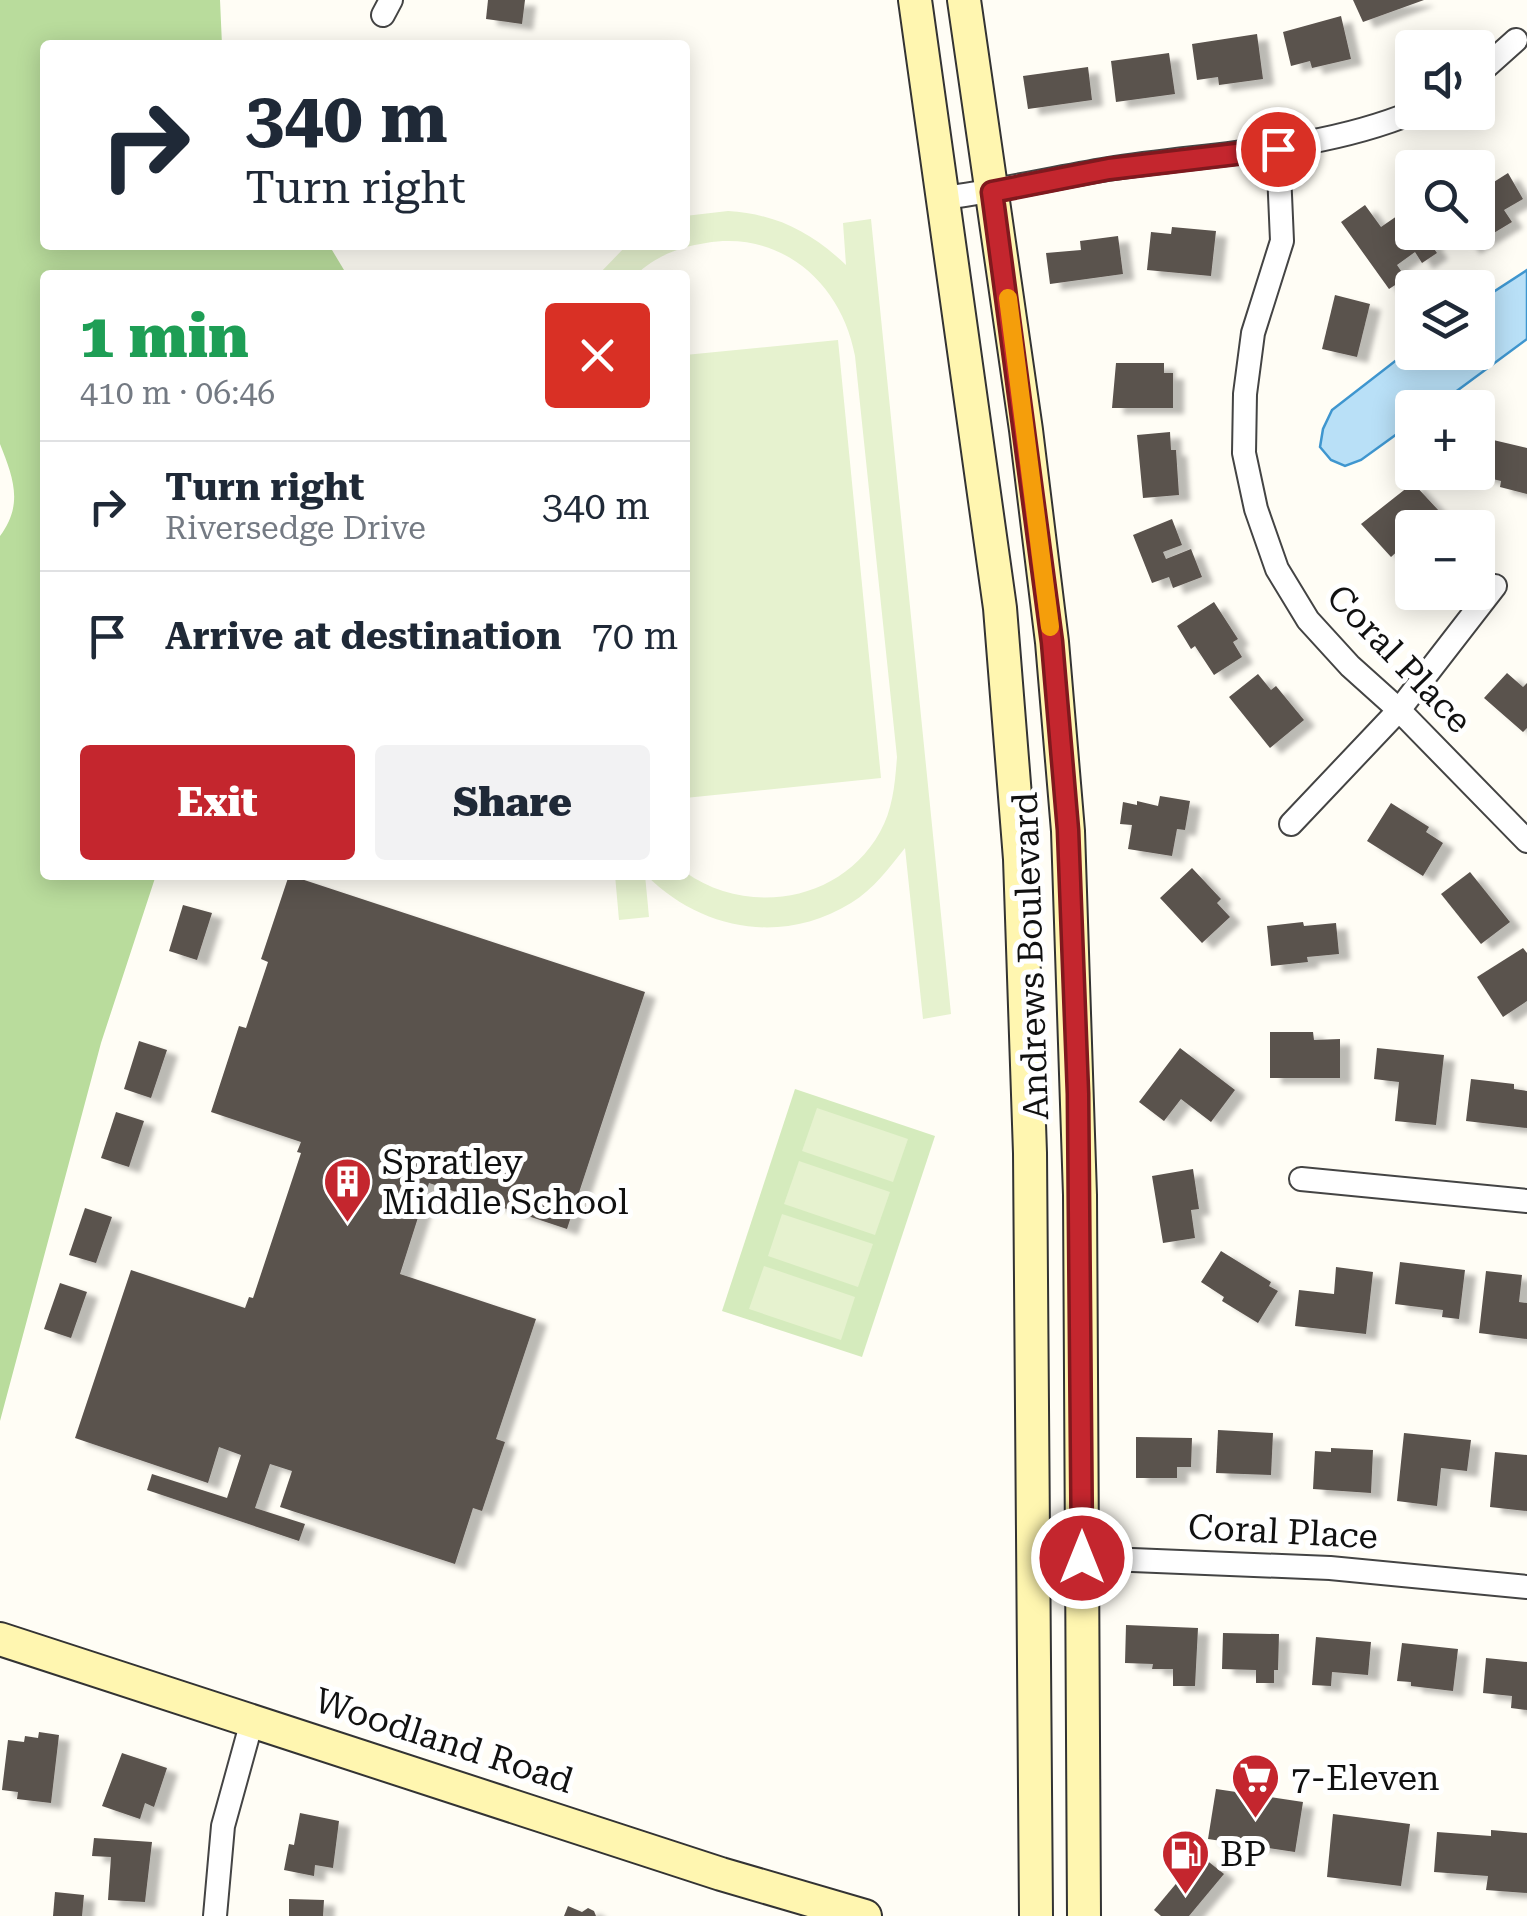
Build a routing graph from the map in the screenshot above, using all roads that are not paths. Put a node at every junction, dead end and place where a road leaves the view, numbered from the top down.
1 (915, 0) edge
2 (964, 0) edge
3 (1516, 40) dead end
4 (1495, 59) edge
5 (1395, 119) edge
6 (1278, 149) junction
7 (992, 192) junction
8 (943, 198) junction
9 (1476, 610) edge
10 (1398, 710) junction
11 (1291, 824) dead end
12 (1527, 841) edge
13 (1301, 1179) dead end
14 (1527, 1201) edge
15 (1034, 1556) junction
16 (1082, 1558) junction
17 (1527, 1587) edge
18 (0, 1639) edge
19 (252, 1720) junction
20 (215, 1916) edge
21 (865, 1916) edge
22 (1036, 1916) edge
23 (1084, 1916) edge

1 - 8 street, Andrews Boulevard
2 - 7 street, Andrews Boulevard
3 - 4 street
5 - 6 street
6 - 7 street
6 - 10 street, Coral Place
7 - 8 street
7 - 16 street, Andrews Boulevard
8 - 15 street, Andrews Boulevard
9 - 10 street
10 - 11 street
10 - 12 street, Coral Place
13 - 14 street
15 - 16 street, Coral Place
15 - 22 street, Andrews Boulevard
16 - 17 street, Coral Place
16 - 23 street, Andrews Boulevard
18 - 19 street, Woodland Road
19 - 20 street
19 - 21 street, Woodland Road

